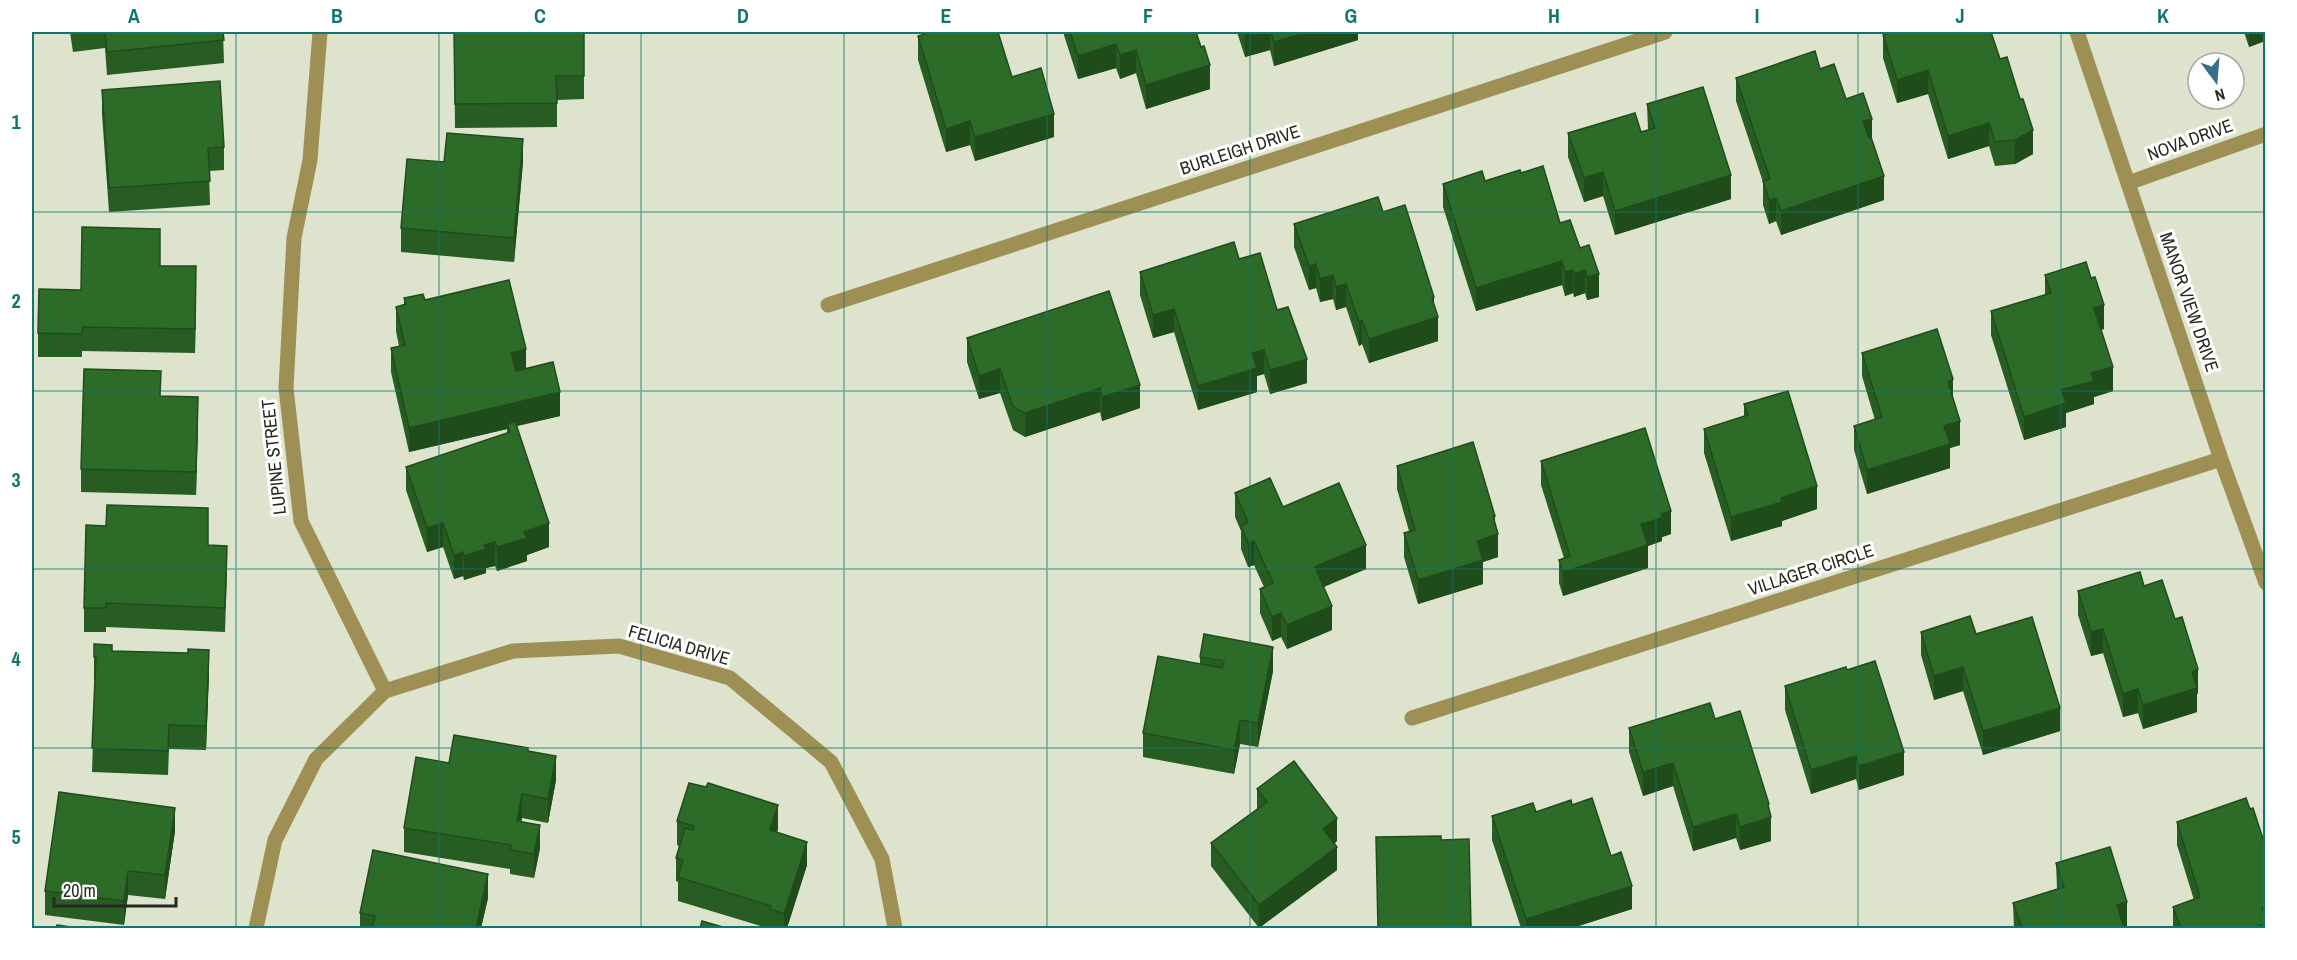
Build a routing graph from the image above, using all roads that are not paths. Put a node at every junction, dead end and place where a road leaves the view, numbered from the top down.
1 (320, 32) edge
2 (1665, 32) edge
3 (2078, 32) edge
4 (2265, 134) edge
5 (2128, 183) junction
6 (828, 305) dead end
7 (2221, 459) junction
8 (2265, 583) edge
9 (385, 691) junction
10 (1412, 718) dead end
11 (256, 928) edge
12 (895, 928) edge

1 - 9 street, LUPINE STREET
2 - 6 street, BURLEIGH DRIVE
3 - 5 street, MANOR VIEW DRIVE
4 - 5 street, NOVA DRIVE
5 - 7 street, MANOR VIEW DRIVE
7 - 8 street, MANOR VIEW DRIVE
7 - 10 street, VILLAGER CIRCLE
9 - 11 street
9 - 12 street, FELICIA DRIVE

